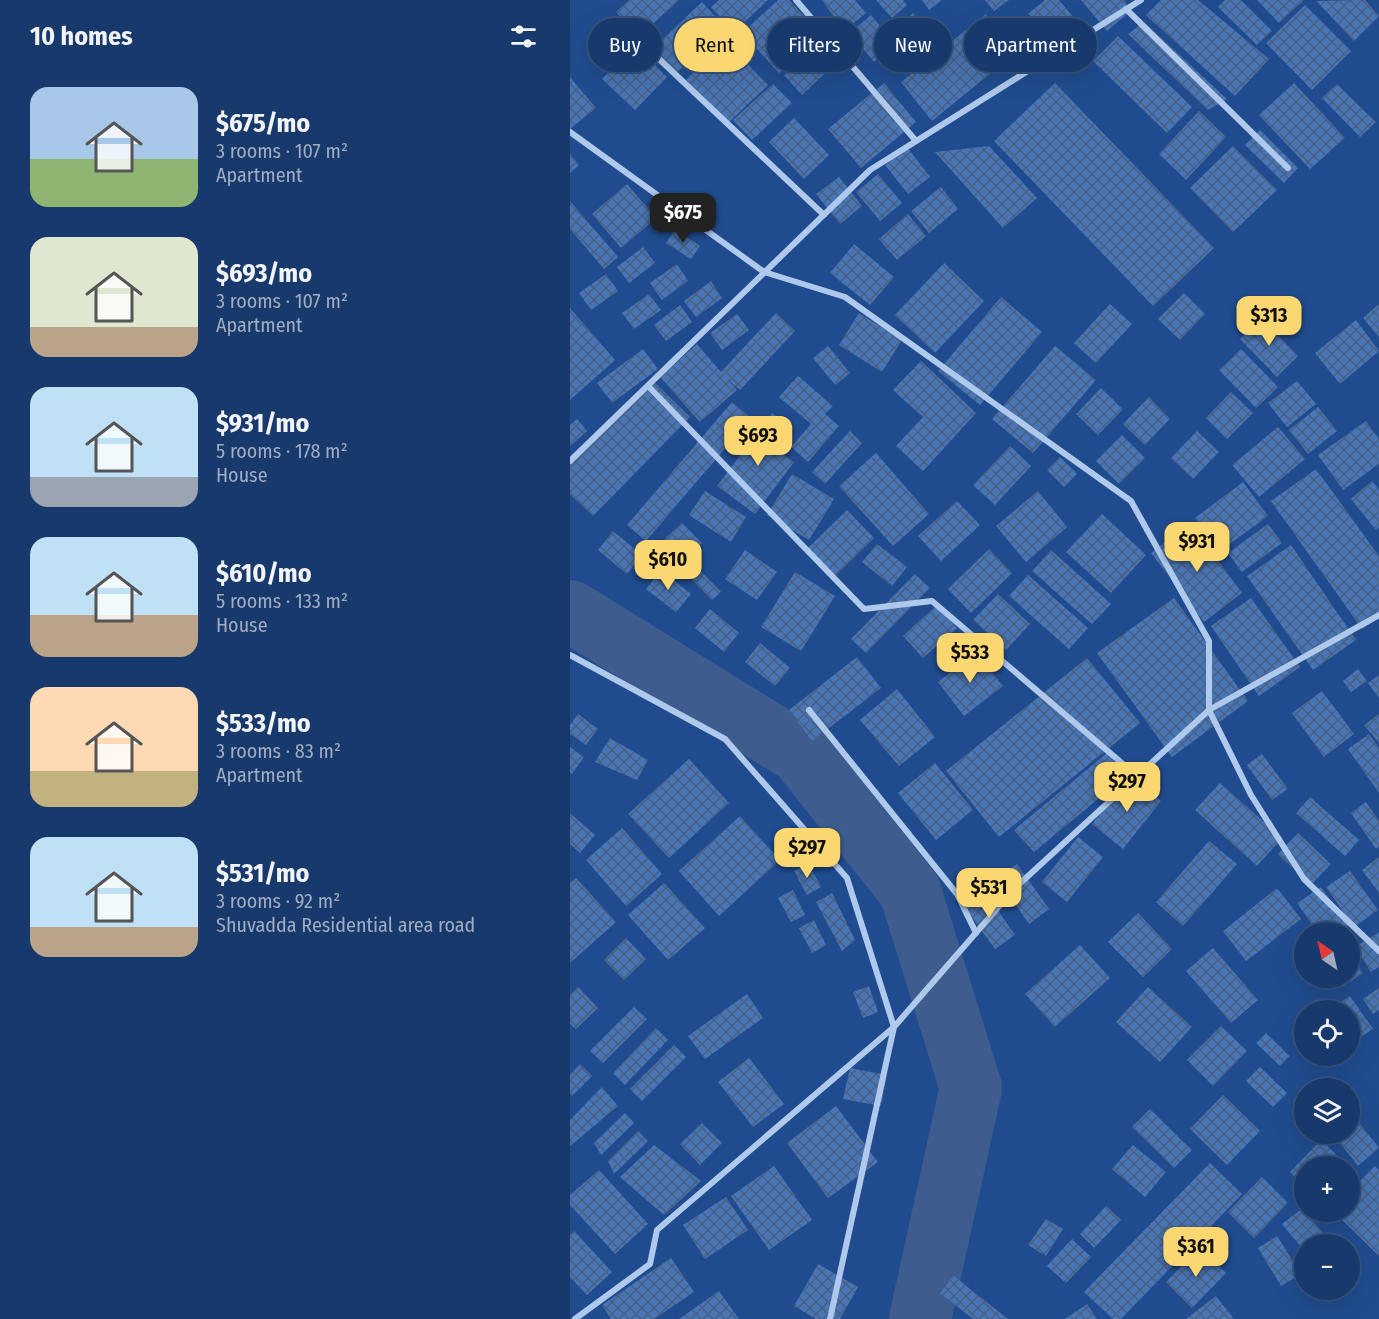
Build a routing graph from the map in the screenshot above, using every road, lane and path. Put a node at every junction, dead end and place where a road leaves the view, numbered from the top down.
1 (796, 0) edge
2 (1141, 0) edge
3 (1126, 9) junction
4 (662, 62) edge
5 (570, 132) edge
6 (916, 141) junction
7 (1288, 168) dead end
8 (824, 215) junction
9 (764, 272) junction
10 (648, 386) junction
11 (570, 460) edge
12 (1379, 615) edge
13 (570, 655) edge
14 (809, 710) dead end
15 (1209, 710) junction
16 (1137, 776) junction
17 (976, 933) junction
18 (1379, 951) edge
19 (894, 1028) junction
20 (575, 1319) edge
21 (830, 1319) edge

1 - 6 street
2 - 3 street
3 - 6 street
3 - 7 street
4 - 8 street
5 - 9 street
6 - 8 street
8 - 9 street
9 - 10 street
9 - 15 street
10 - 11 street
10 - 16 street
12 - 15 street
13 - 19 street
14 - 17 street
15 - 16 street
15 - 18 street
16 - 17 street
17 - 19 street
19 - 20 street
19 - 21 street

